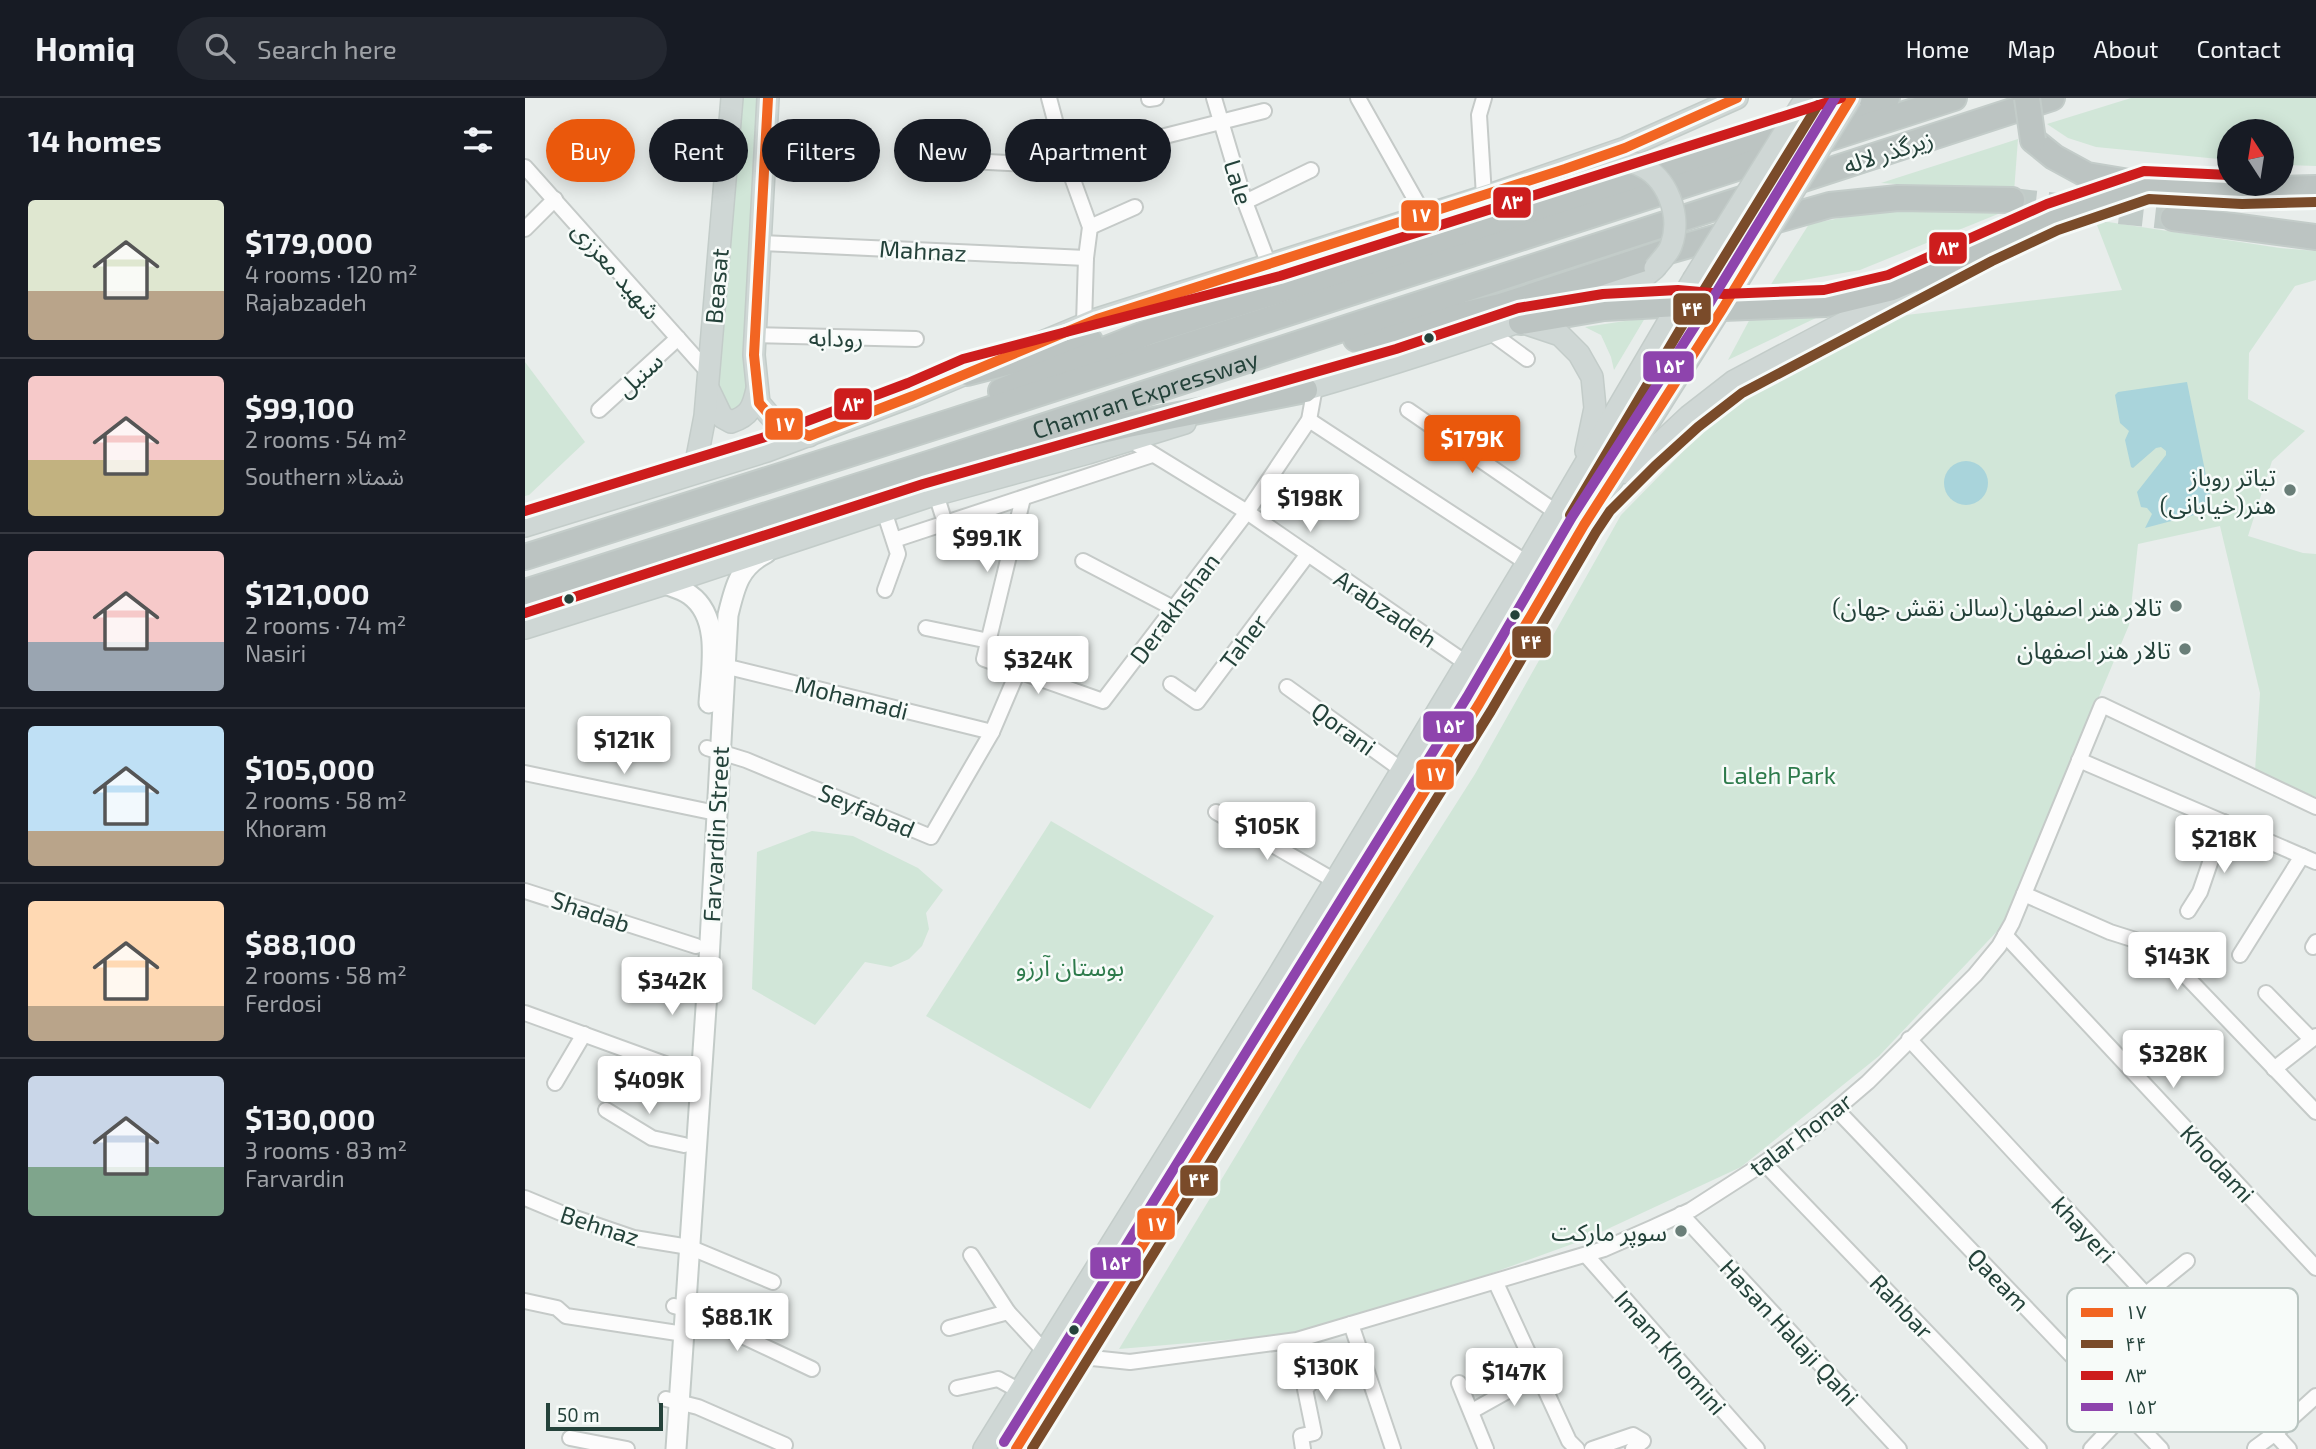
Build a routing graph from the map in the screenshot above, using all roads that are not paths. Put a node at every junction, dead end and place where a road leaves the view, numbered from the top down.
1 (731, 98) edge
2 (768, 98) edge
3 (1049, 98) edge
4 (1214, 98) edge
5 (1357, 98) edge
6 (1484, 98) edge
7 (1806, 98) edge
8 (1851, 98) edge
9 (1887, 98) edge
10 (1954, 98) edge
11 (2027, 98) edge
12 (2052, 98) edge
13 (1724, 101) edge
14 (1264, 111) dead end
15 (1055, 119) edge
16 (1221, 122) junction
17 (1171, 134) edge
18 (525, 167) edge
19 (1565, 169) junction
20 (1311, 170) dead end
21 (1075, 182) edge
22 (2147, 185) junction
23 (2316, 188) edge
24 (2217, 189) edge
25 (2294, 189) edge
26 (1484, 196) junction
27 (2277, 196) edge
28 (555, 200) junction
29 (2012, 200) tunnel mouth
30 (1245, 202) junction
31 (1634, 202) joint
32 (2316, 203) edge
33 (1135, 207) dead end
34 (1424, 215) junction
35 (2173, 218) tunnel mouth
36 (1090, 227) junction
37 (525, 229) edge
38 (1645, 230) joint
39 (2316, 237) edge
40 (760, 243) junction
41 (1986, 248) junction
42 (1086, 258) junction
43 (1269, 265) junction
44 (1284, 289) junction
45 (1679, 304) junction
46 (1723, 308) junction
47 (1521, 322) junction
48 (1084, 324) junction
49 (1490, 332) junction
50 (755, 335) junction
51 (678, 338) junction
52 (916, 339) dead end
53 (1527, 359) dead end
54 (967, 373) junction
55 (1195, 377) junction
56 (708, 380) junction
57 (757, 389) junction
58 (1310, 401) junction
59 (599, 410) dead end
60 (1408, 410) dead end
61 (809, 436) junction
62 (1130, 440) junction
63 (875, 444) junction
64 (1152, 455) junction
65 (1581, 471) junction
66 (694, 473) junction
67 (889, 477) junction
68 (936, 494) junction
69 (1023, 498) junction
70 (1599, 502) junction
71 (884, 510) junction
72 (1247, 512) junction
73 (1556, 512) junction
74 (945, 523) junction
75 (525, 526) edge
76 (894, 540) junction
77 (790, 541) junction
78 (1308, 554) junction
79 (525, 557) edge
80 (1083, 561) dead end
81 (1527, 563) junction
82 (665, 584) junction
83 (885, 590) dead end
84 (525, 592) edge
85 (1173, 608) junction
86 (525, 628) edge
87 (926, 628) dead end
88 (989, 641) junction
89 (1466, 663) junction
90 (718, 664) junction
91 (1018, 671) junction
92 (1171, 684) dead end
93 (1287, 687) dead end
94 (992, 732) junction
95 (713, 750) junction
96 (2079, 760) junction
97 (1402, 770) junction
98 (525, 773) edge
99 (2316, 807) edge
100 (710, 812) junction
101 (1216, 812) dead end
102 (2224, 822) junction
103 (2309, 859) edge
104 (1335, 881) junction
105 (525, 891) edge
106 (2024, 894) junction
107 (2188, 911) dead end
108 (1315, 914) junction
109 (2005, 935) junction
110 (696, 946) junction
111 (2240, 955) dead end
112 (2266, 993) dead end
113 (525, 1013) edge
114 (584, 1034) junction
115 (2314, 1037) edge
116 (1909, 1040) junction
117 (1253, 1069) junction
118 (2274, 1069) junction
119 (689, 1073) junction
120 (555, 1083) dead end
121 (1205, 1094) junction
122 (1836, 1109) junction
123 (605, 1110) dead end
124 (2316, 1112) edge
125 (684, 1145) junction
126 (1764, 1163) junction
127 (525, 1198) edge
128 (1681, 1214) junction
129 (683, 1246) junction
130 (1140, 1249) junction
131 (971, 1255) dead end
132 (1586, 1255) junction
133 (2187, 1261) dead end
134 (2316, 1268) edge
135 (773, 1282) dead end
136 (1496, 1283) junction
137 (2139, 1288) edge
138 (2154, 1288) edge
139 (525, 1301) edge
140 (680, 1307) junction
141 (1008, 1312) junction
142 (1352, 1324) junction
143 (949, 1328) dead end
144 (678, 1333) junction
145 (2067, 1350) edge
146 (1044, 1351) junction
147 (1073, 1356) junction
148 (1304, 1358) dead end
149 (812, 1369) dead end
150 (1538, 1374) junction
151 (1459, 1383) dead end
152 (957, 1388) dead end
153 (1020, 1391) junction
154 (2316, 1396) edge
155 (673, 1401) junction
156 (1472, 1411) junction
157 (2298, 1412) edge
158 (2107, 1432) edge
159 (2145, 1432) edge
160 (2274, 1434) joint
161 (570, 1438) dead end
162 (786, 1445) dead end
163 (2255, 1448) edge
164 (627, 1449) edge
165 (662, 1449) edge
166 (675, 1449) edge
167 (984, 1449) edge
168 (1017, 1449) edge
169 (1303, 1449) edge
170 (1393, 1449) edge
171 (1486, 1449) edge
172 (1577, 1449) edge
173 (1592, 1449) edge
174 (1633, 1449) edge
175 (1757, 1449) edge
176 (1899, 1449) edge
177 (2039, 1449) edge
178 (2091, 1449) edge
179 (2161, 1449) edge
180 (2289, 1449) edge

1 - 56 main road, Beasat
2 - 40 main road, Beasat
3 - 15 street
4 - 16 street, Lale
5 - 34 street
6 - 26 street
7 - 45 main road, bridge
8 - 46 main road, bridge
9 - 44 highway
10 - 31 highway, زیرگذر لاله
11 - 22 highway, bridge
12 - 38 highway, زیرگذر لاله
13 - 19 main road
14 - 16 street
16 - 17 street
16 - 30 street, Lale
18 - 28 street, شهید معززی
19 - 26 main road
19 - 47 main road, bridge
20 - 30 street
21 - 36 street
22 - 24 highway
22 - 41 highway
23 - 25 highway
26 - 34 main road
27 - 32 highway
28 - 37 street
28 - 51 street, شهید معززی
29 - 55 highway
30 - 43 street, Lale
31 - 63 highway, Chamran Expressway
33 - 36 street
34 - 43 main road
35 - 39 highway
36 - 42 street
38 - 55 highway, Chamran Expressway
40 - 42 street, Mahnaz
40 - 50 main road, Beasat
41 - 46 highway
41 - 70 main road
42 - 48 street
43 - 48 main road
44 - 54 highway
44 - 63 highway
45 - 46 highway
45 - 47 highway
45 - 65 main road
46 - 70 main road
47 - 49 main road
47 - 65 main road
48 - 54 main road
49 - 53 street
49 - 58 main road
50 - 52 street, رودابه
50 - 57 main road, Beasat
51 - 56 street, شهید معززی
51 - 59 street, سنبل
54 - 61 main road
55 - 67 highway, Chamran Expressway
56 - 57 main road
56 - 66 main road, Beasat
57 - 61 main road, Beasat
58 - 62 main road
58 - 67 highway
58 - 72 street, Derakhshan
58 - 81 street
60 - 73 street
61 - 66 main road
62 - 64 street, Arabzadeh
62 - 68 main road
63 - 79 highway, Chamran Expressway
64 - 69 street
64 - 72 street, Arabzadeh
65 - 73 main road
66 - 75 main road
67 - 84 highway, Chamran Expressway
68 - 71 main road
68 - 74 street
69 - 74 street
69 - 88 street
70 - 117 main road
71 - 76 street
71 - 77 main road
72 - 78 street, Arabzadeh
72 - 85 street, Derakhshan
73 - 81 main road
74 - 76 street
76 - 83 street
77 - 82 main road
77 - 90 main road, Farvardin Street
78 - 89 street, Arabzadeh
78 - 92 street, Taher
80 - 85 street
81 - 89 main road
82 - 86 main road
82 - 90 main road, Farvardin Street
85 - 91 street, Derakhshan
87 - 88 street
88 - 91 street
89 - 97 main road
90 - 94 street, Mohamadi
90 - 95 main road, Farvardin Street
91 - 94 street, Seyfabad
93 - 97 street, Qorani
94 - 95 street, Seyfabad
95 - 100 main road, Farvardin Street
96 - 99 street, talar honar
96 - 102 street
96 - 106 street, talar honar
97 - 104 main road
98 - 100 street
100 - 110 main road, Farvardin Street
100 - 129 main road, Farvardin Street
101 - 104 street
102 - 103 street
102 - 107 street
103 - 111 street
104 - 108 main road
105 - 110 street, Shadab
106 - 109 street, talar honar
106 - 118 street
108 - 117 main road
108 - 121 main road
109 - 116 street, talar honar
109 - 134 street, Khodami
110 - 119 main road, Farvardin Street
112 - 115 street
113 - 114 street
114 - 119 street
114 - 120 street
115 - 118 street
116 - 122 street, talar honar
116 - 137 street, khayeri
117 - 130 main road
118 - 124 street
119 - 125 main road, Farvardin Street
121 - 130 main road
121 - 146 main road
122 - 126 street, talar honar
122 - 145 street, Qaeam
123 - 125 street
125 - 129 main road, Farvardin Street
126 - 128 street, talar honar
126 - 177 street, Rahbar
127 - 129 street, Behnaz
128 - 132 street, talar honar
128 - 176 street, Hasan Halaji Qahi
129 - 135 street, Behnaz
129 - 140 main road, Farvardin Street
130 - 147 main road
131 - 141 street
132 - 136 street, talar honar
132 - 175 street, Imam Khomini
133 - 138 street
136 - 142 street, talar honar
136 - 150 street
139 - 144 street
140 - 144 main road, Farvardin Street
140 - 149 street
141 - 143 street
141 - 146 street
142 - 147 street, talar honar
142 - 170 street
144 - 155 main road, Farvardin Street
146 - 153 main road
147 - 168 main road
148 - 169 street
150 - 156 street
150 - 172 street
151 - 156 street
152 - 153 street
153 - 167 main road
154 - 157 street
155 - 162 street
155 - 165 main road, Farvardin Street
155 - 166 main road, Farvardin Street
156 - 171 street
158 - 178 street
159 - 179 street, Qaeam
160 - 163 street
160 - 180 street, khayeri
161 - 164 street
173 - 174 street

